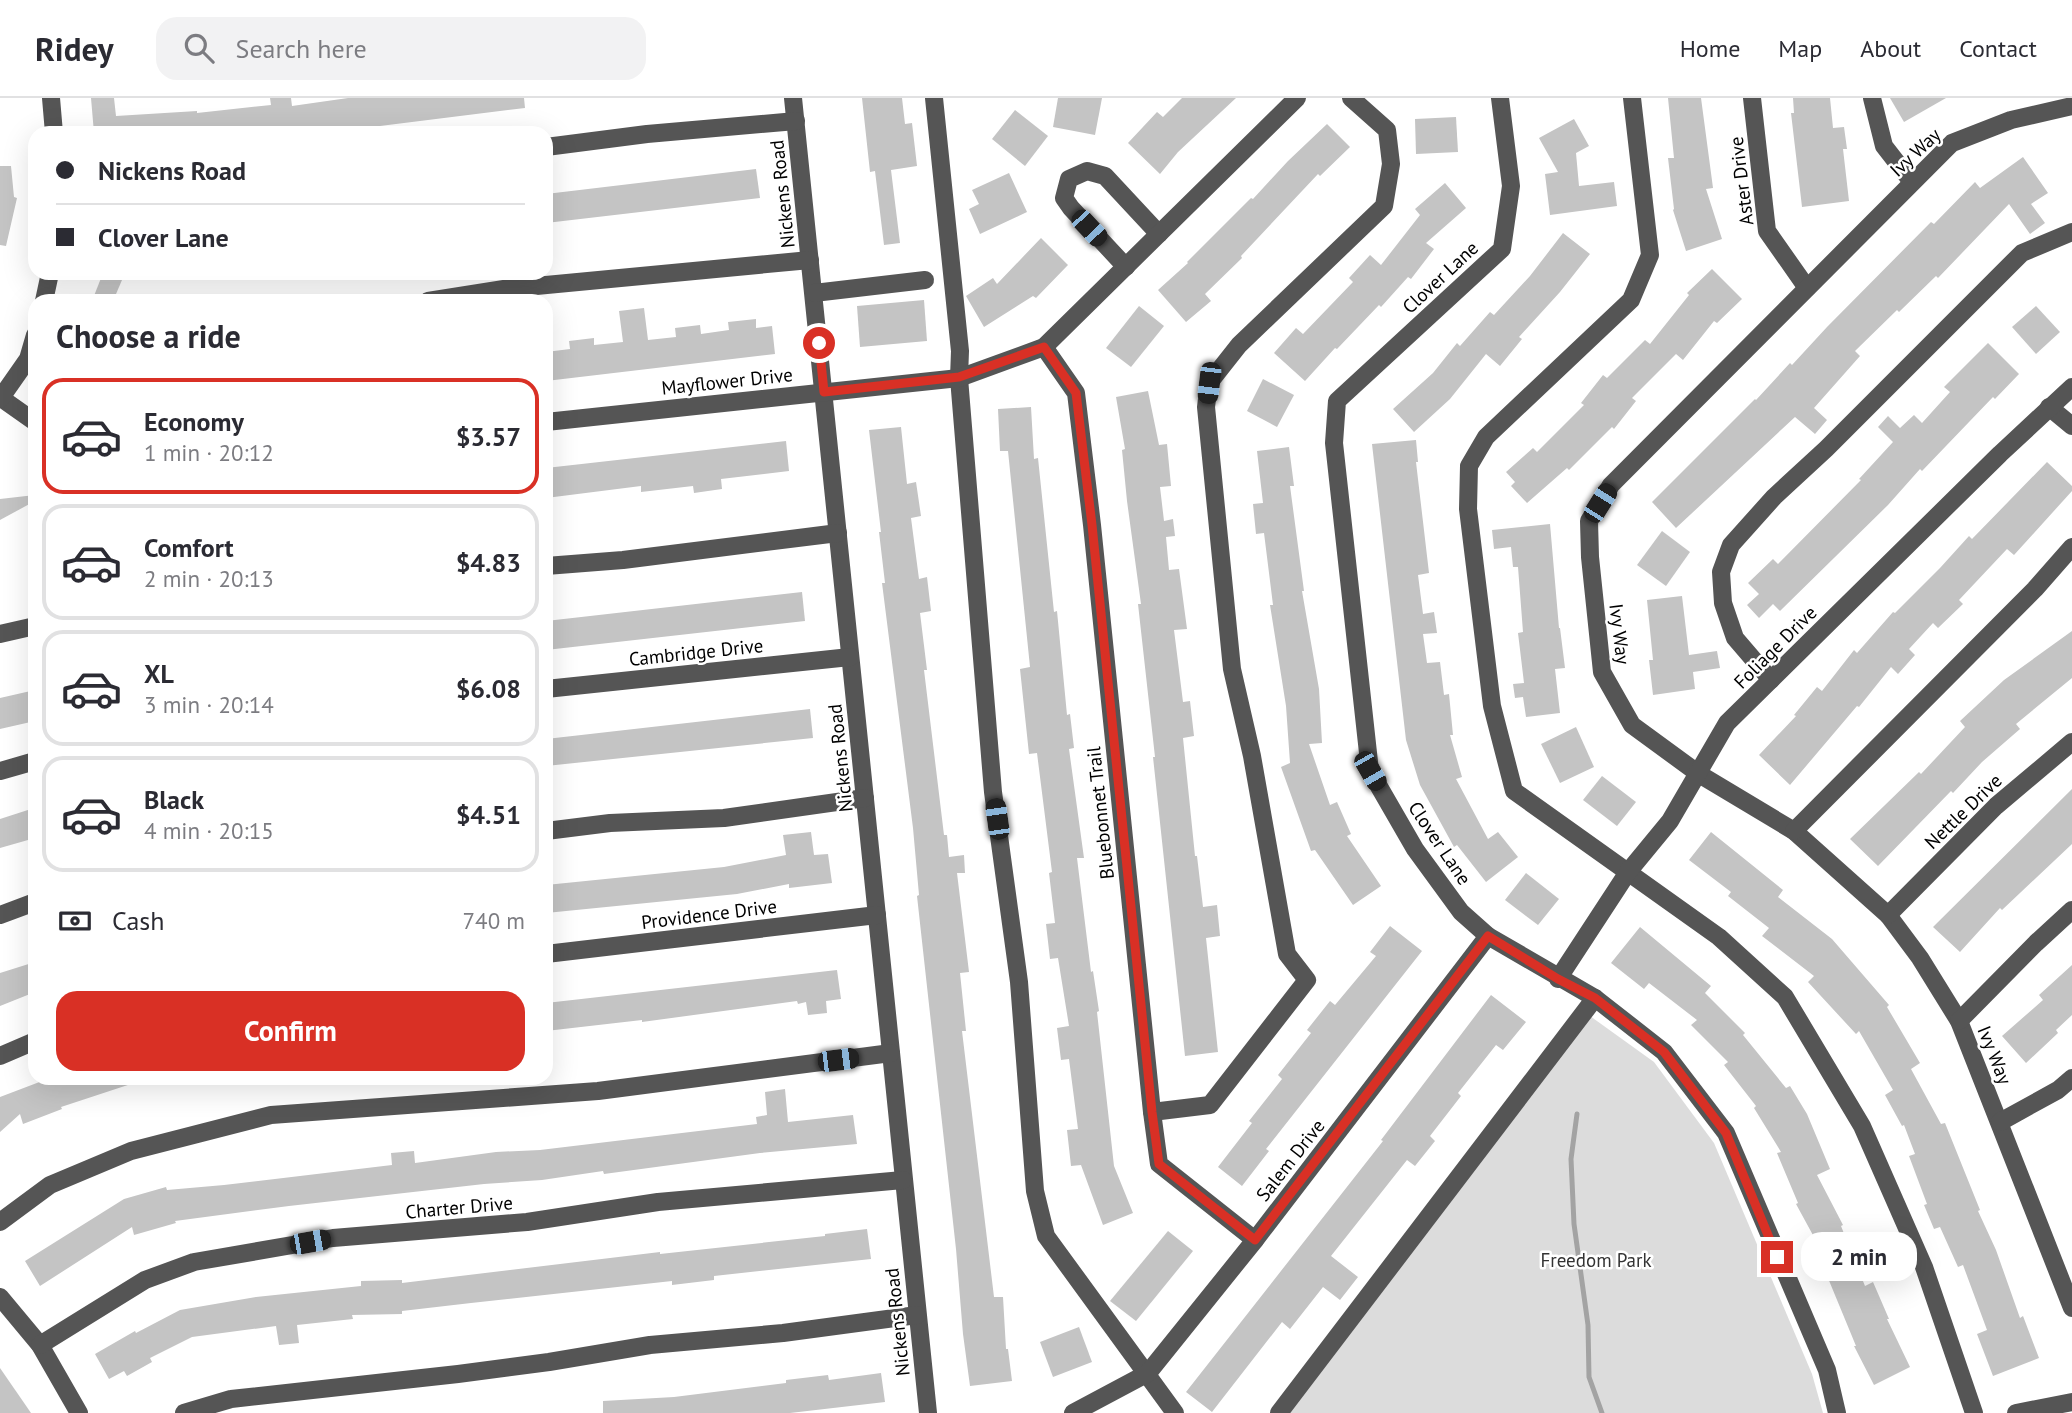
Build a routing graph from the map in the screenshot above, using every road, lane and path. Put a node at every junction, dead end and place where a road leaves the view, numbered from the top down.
1 (51, 98) edge
2 (793, 98) edge
3 (934, 98) edge
4 (1297, 98) edge
5 (1351, 98) edge
6 (1500, 98) edge
7 (1632, 98) edge
8 (1752, 98) edge
9 (1872, 98) edge
10 (2072, 106) edge
11 (796, 121) junction
12 (53, 126) edge
13 (553, 146) edge
14 (1912, 183) junction
15 (2072, 232) edge
16 (1159, 234) junction
17 (810, 260) junction
18 (1126, 267) junction
19 (925, 280) dead end
20 (1807, 288) junction
21 (814, 293) junction
22 (472, 294) edge
23 (1044, 347) junction
24 (28, 360) edge
25 (959, 377) junction
26 (2072, 387) edge
27 (824, 392) junction
28 (0, 399) edge
29 (2049, 407) junction
30 (28, 417) edge
31 (553, 421) edge
32 (2072, 426) edge
33 (838, 533) junction
34 (2072, 547) edge
35 (553, 565) edge
36 (28, 628) edge
37 (0, 634) edge
38 (850, 657) junction
39 (1771, 680) junction
40 (553, 688) edge
41 (2072, 742) edge
42 (28, 763) edge
43 (0, 771) edge
44 (1699, 774) junction
45 (865, 798) junction
46 (553, 830) edge
47 (1794, 831) junction
48 (1628, 872) junction
49 (28, 905) edge
50 (2072, 910) edge
51 (0, 915) edge
52 (877, 915) junction
53 (1888, 915) junction
54 (1488, 936) junction
55 (553, 953) edge
56 (1558, 979) junction
57 (1595, 998) junction
58 (1959, 1021) junction
59 (28, 1044) edge
60 (891, 1053) junction
61 (0, 1056) edge
62 (2072, 1078) edge
63 (1152, 1112) junction
64 (2000, 1122) junction
65 (903, 1180) junction
66 (0, 1222) edge
67 (1255, 1240) junction
68 (0, 1297) edge
69 (2072, 1308) edge
70 (917, 1315) junction
71 (40, 1345) junction
72 (1148, 1373) junction
73 (2072, 1402) edge
74 (79, 1413) edge
75 (184, 1413) edge
76 (928, 1413) edge
77 (1073, 1413) edge
78 (1175, 1413) edge
79 (1279, 1413) edge
80 (1837, 1413) edge
81 (1974, 1413) edge
82 (2016, 1413) edge

1 - 12 street
2 - 11 street, Nickens Road
3 - 25 street
4 - 16 street, Mayflower Drive
5 - 63 street
6 - 54 street, Clover Lane
7 - 48 street
8 - 20 street, Aster Drive
9 - 14 street
10 - 14 street, Ivy Way
11 - 13 street
11 - 17 street, Nickens Road
14 - 20 street, Ivy Way
15 - 39 street
16 - 18 street, Mayflower Drive
16 - 18 street
17 - 21 street, Nickens Road
17 - 22 street
18 - 23 street, Mayflower Drive
19 - 21 street
20 - 44 street, Ivy Way
21 - 27 street, Nickens Road
23 - 25 street, Mayflower Drive
23 - 63 street, Bluebonnet Trail
24 - 28 street
25 - 27 street, Mayflower Drive
25 - 72 street
26 - 29 street, Foliage Drive
27 - 31 street, Mayflower Drive
27 - 33 street, Nickens Road
28 - 30 street
29 - 32 street
29 - 39 street, Foliage Drive
33 - 35 street
33 - 38 street, Nickens Road
34 - 47 street
36 - 37 street
38 - 40 street, Cambridge Drive
38 - 45 street, Nickens Road
39 - 44 street, Foliage Drive
41 - 53 street, Nettle Drive
42 - 43 street
44 - 47 street, Ivy Way
44 - 48 street, Foliage Drive
45 - 46 street
45 - 52 street, Nickens Road
47 - 53 street, Ivy Way
48 - 56 street, Foliage Drive
48 - 81 street
49 - 51 street
50 - 58 street
52 - 55 street, Providence Drive
52 - 60 street, Nickens Road
53 - 58 street, Ivy Way
54 - 56 street, Clover Lane
54 - 67 street, Salem Drive
56 - 57 street, Clover Lane
57 - 79 street
57 - 80 street, Clover Lane
58 - 64 street, Ivy Way
59 - 61 street
60 - 65 street, Nickens Road
60 - 66 street
62 - 64 street
63 - 67 street, Bluebonnet Trail
64 - 69 street, Ivy Way
65 - 70 street, Nickens Road
65 - 71 street, Charter Drive
67 - 72 street, Salem Drive
68 - 71 street
70 - 75 street
70 - 76 street, Nickens Road
71 - 74 street
72 - 77 street, Salem Drive
72 - 78 street
73 - 82 street

